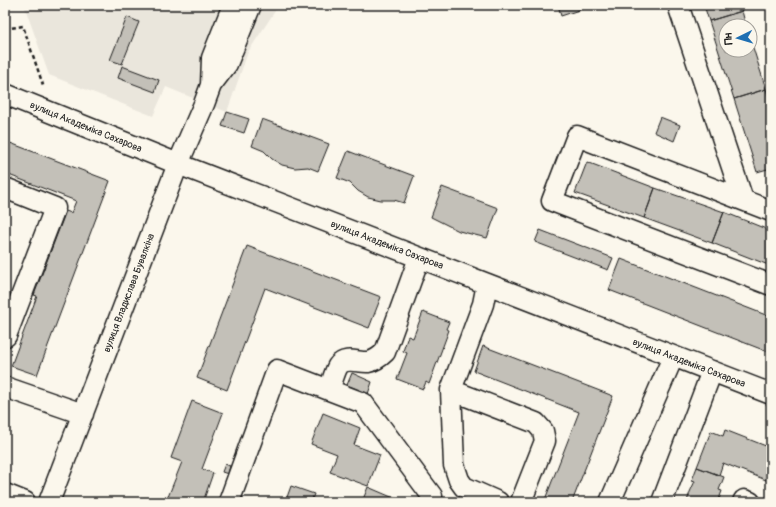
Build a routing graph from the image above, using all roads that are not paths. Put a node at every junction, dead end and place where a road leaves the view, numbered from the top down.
1 (233, 5) edge
2 (251, 5) edge
3 (678, 5) edge
4 (211, 85) junction
5 (5, 94) edge
6 (178, 164) junction
7 (5, 188) edge
8 (743, 200) junction
9 (771, 211) edge
10 (419, 258) junction
11 (487, 284) junction
12 (771, 285) edge
13 (5, 334) edge
14 (673, 357) junction
15 (712, 371) junction
16 (5, 386) edge
17 (769, 387) edge
18 (329, 390) junction
19 (451, 390) junction
20 (83, 414) junction
21 (5, 494) edge
22 (432, 496) dead end
23 (25, 502) edge
24 (49, 502) edge
25 (229, 502) edge
26 (498, 502) edge
27 (520, 502) edge
28 (610, 502) edge
29 (662, 502) edge
30 (743, 502) edge
31 (750, 502) edge

1 - 4 street, вулиця Владислава Бувалкіна
2 - 4 street, вулиця Владислава Бувалкіна
3 - 8 street
4 - 6 street, вулиця Владислава Бувалкіна
5 - 6 street, вулиця Академіка Сахарова
6 - 10 street, вулиця Академіка Сахарова
6 - 20 street, вулиця Владислава Бувалкіна
7 - 13 street
8 - 9 street
8 - 12 street
10 - 11 street, вулиця Академіка Сахарова
10 - 18 street
11 - 14 street, вулиця Академіка Сахарова
11 - 19 street
14 - 15 street, вулиця Академіка Сахарова
14 - 28 street
15 - 17 street, вулиця Академіка Сахарова
15 - 29 street
16 - 20 street
18 - 22 street
18 - 25 street
19 - 26 street
19 - 27 street
20 - 24 street, вулиця Владислава Бувалкіна
21 - 23 street
30 - 31 street

